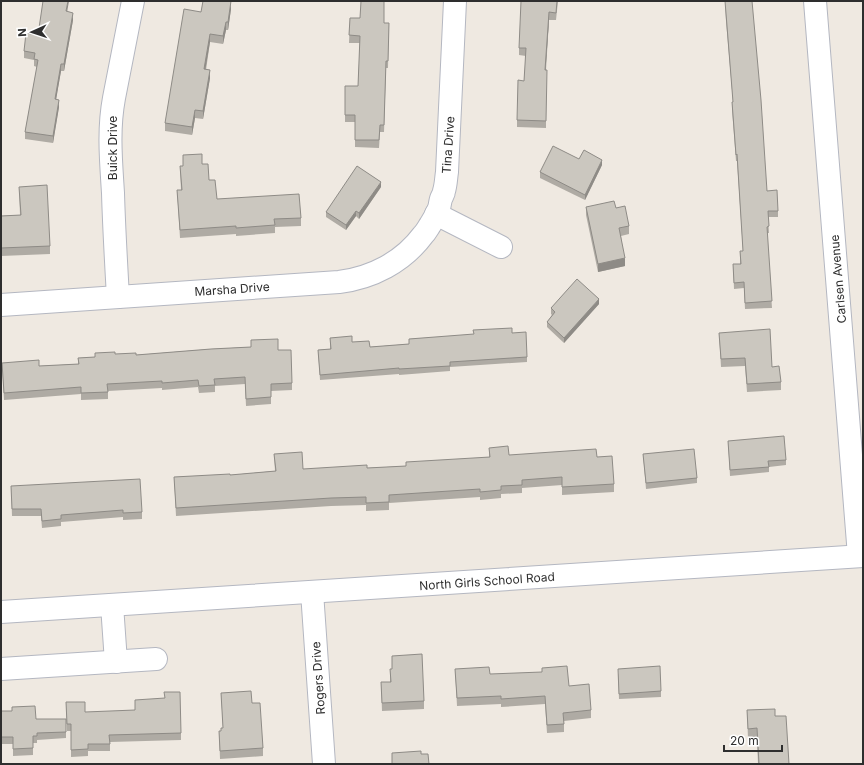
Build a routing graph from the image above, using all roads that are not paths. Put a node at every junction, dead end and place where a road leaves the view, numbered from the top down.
1 (133, 1) edge
2 (455, 1) edge
3 (815, 1) edge
4 (436, 214) junction
5 (501, 247) dead end
6 (118, 297) junction
7 (1, 305) edge
8 (861, 556) edge
9 (312, 592) junction
10 (112, 605) junction
11 (1, 612) edge
12 (156, 659) dead end
13 (116, 662) junction
14 (1, 669) edge
15 (324, 764) edge

1 - 6 street, Buick Drive
2 - 4 street, Tina Drive
3 - 8 street, Carlsen Avenue
4 - 5 street
4 - 6 street, Marsha Drive
6 - 7 street, Marsha Drive
8 - 9 street, North Girls School Road
9 - 10 street, North Girls School Road
9 - 15 street, Rogers Drive
10 - 11 street, North Girls School Road
10 - 13 street
12 - 13 street
13 - 14 street

